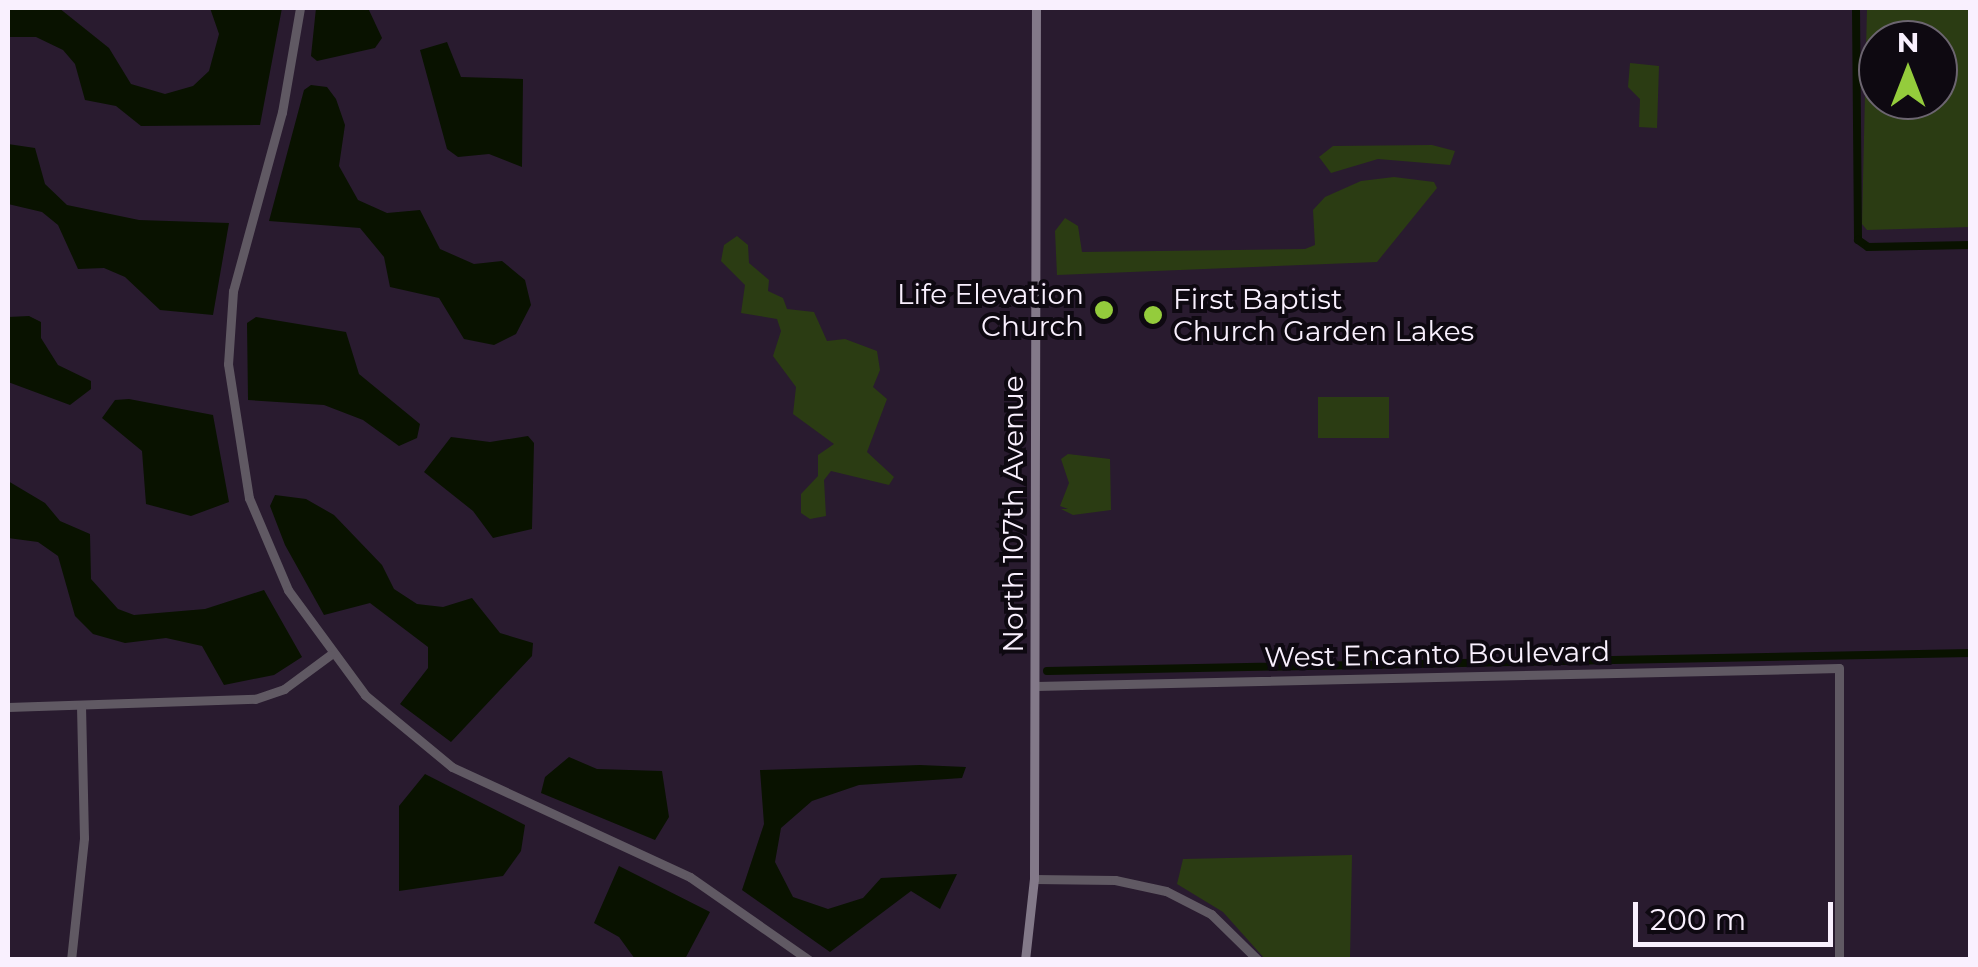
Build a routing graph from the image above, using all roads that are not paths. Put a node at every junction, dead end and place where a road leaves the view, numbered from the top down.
1 (300, 8) edge
2 (1036, 8) edge
3 (330, 655) junction
4 (1036, 686) junction
5 (81, 705) junction
6 (8, 707) edge
7 (1034, 879) junction
8 (71, 960) edge
9 (809, 960) edge
10 (1024, 960) edge
11 (1258, 960) edge
12 (1839, 960) edge

1 - 3 street
2 - 4 main road, North 107th Avenue
3 - 5 street
3 - 9 street
4 - 7 main road, North 107th Avenue
4 - 12 street, West Encanto Boulevard
5 - 6 street
5 - 8 street
7 - 10 main road, North 107th Avenue
7 - 11 street

